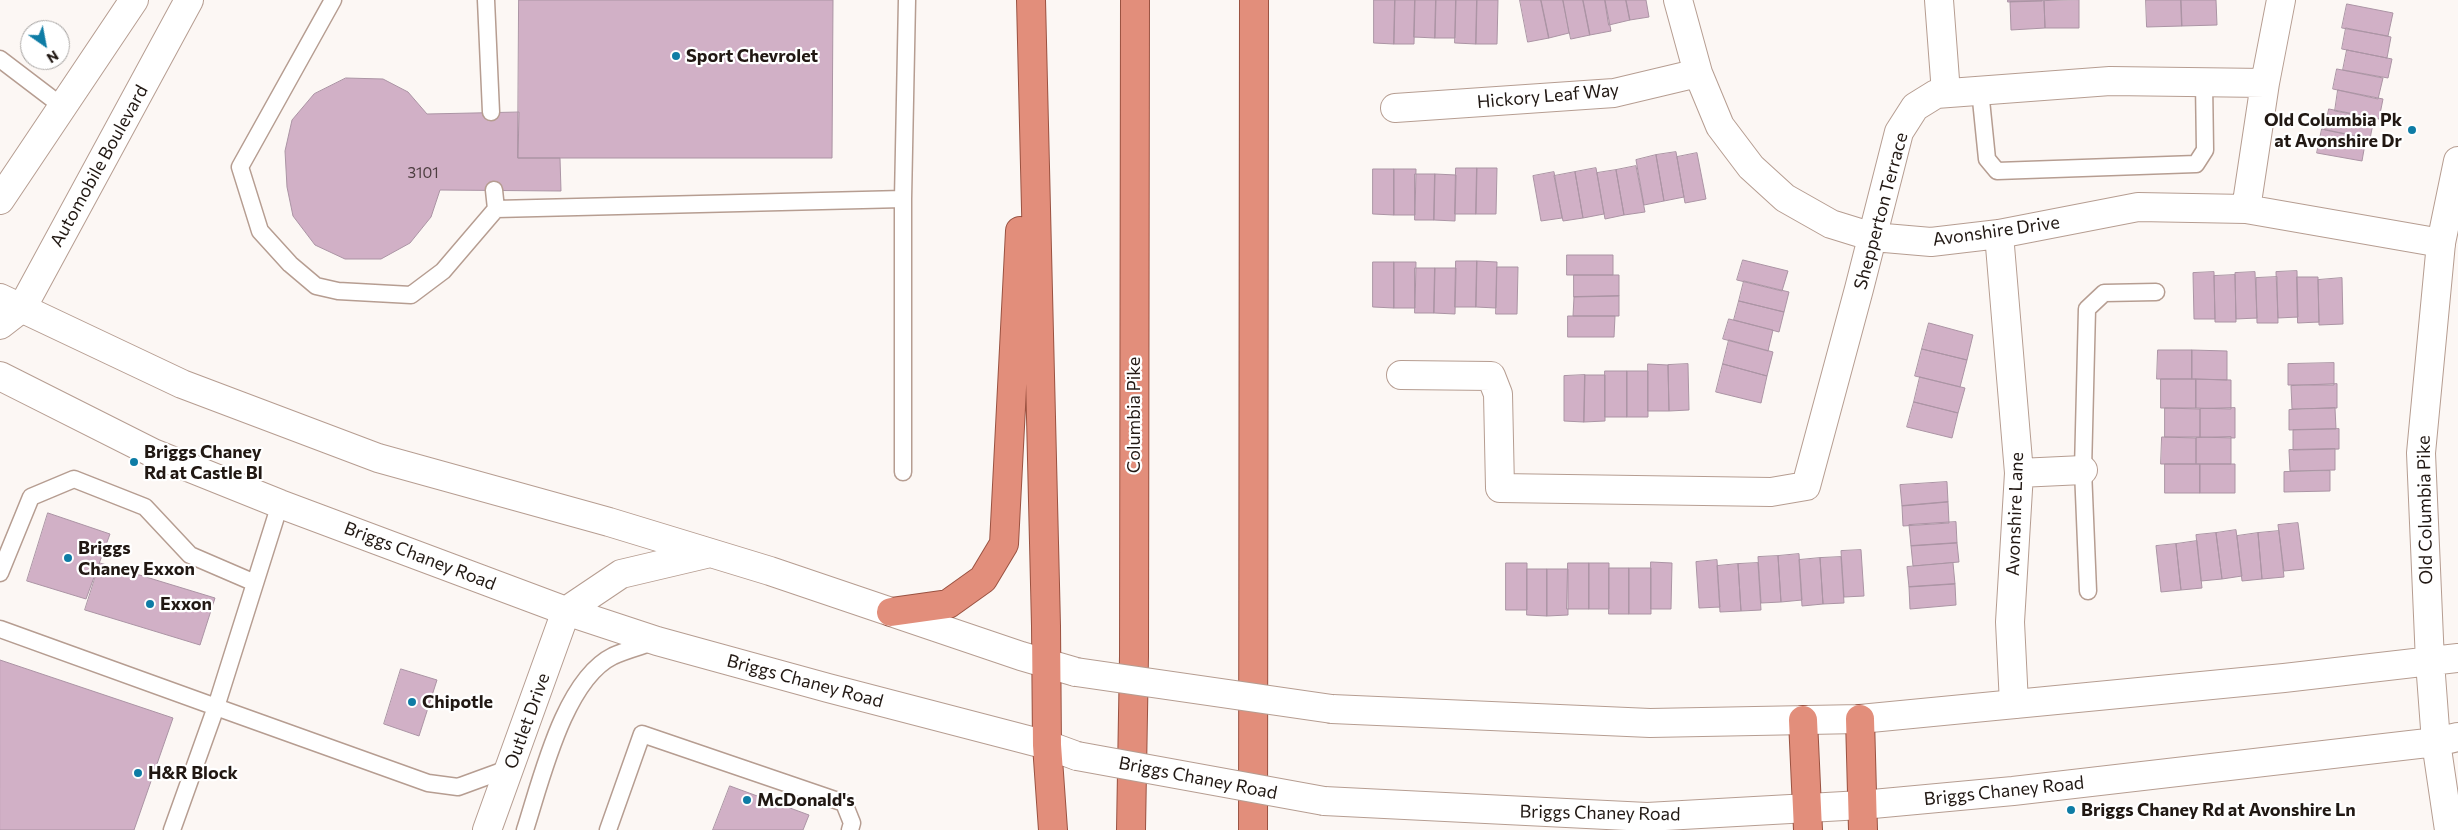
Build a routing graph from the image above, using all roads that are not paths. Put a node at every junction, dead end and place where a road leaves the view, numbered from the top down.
1 (134, 0) edge
2 (189, 0) edge
3 (333, 0) edge
4 (486, 0) edge
5 (907, 0) edge
6 (1134, 0) edge
7 (1254, 0) edge
8 (1678, 0) edge
9 (1938, 0) edge
10 (2281, 0) edge
11 (1031, 7) edge
12 (2, 63) edge
13 (1698, 73) junction
14 (2204, 82) junction
15 (2265, 83) junction
16 (1980, 90) junction
17 (1946, 93) junction
18 (63, 107) junction
19 (1395, 108) dead end
20 (491, 112) dead end
21 (2458, 161) edge
22 (494, 190) dead end
23 (903, 199) junction
24 (0, 200) edge
25 (496, 209) junction
26 (2246, 209) junction
27 (2000, 234) junction
28 (1873, 237) junction
29 (2450, 244) edge
30 (2156, 292) dead end
31 (11, 303) edge
32 (0, 325) edge
33 (1401, 374) dead end
34 (0, 376) edge
35 (2083, 470) junction
36 (903, 472) dead end
37 (2020, 473) junction
38 (280, 504) junction
39 (712, 553) junction
40 (0, 573) edge
41 (255, 583) junction
42 (2088, 591) dead end
43 (566, 611) junction
44 (891, 612) junction
45 (0, 629) edge
46 (657, 641) junction
47 (2458, 658) edge
48 (2430, 662) junction
49 (1046, 664) junction
50 (2014, 704) junction
51 (216, 707) junction
52 (1860, 719) junction
53 (1803, 720) junction
54 (2447, 739) edge
55 (1047, 745) junction
56 (510, 768) junction
57 (1863, 817) edge
58 (1808, 819) edge
59 (856, 828) edge
60 (172, 830) edge
61 (487, 830) edge
62 (525, 830) edge
63 (608, 830) edge
64 (1053, 830) edge
65 (1131, 830) edge
66 (1253, 830) edge
67 (2449, 830) edge

1 - 18 main road
2 - 31 main road, Automobile Boulevard
3 - 25 lane
4 - 20 lane
5 - 23 lane
6 - 65 highway, Columbia Pike
7 - 66 highway
8 - 13 main road, Avonshire Drive
9 - 17 main road
10 - 15 main road
11 - 44 highway
11 - 49 highway
12 - 18 lane
13 - 19 main road, Hickory Leaf Way
13 - 28 main road, Avonshire Drive
14 - 15 main road, Shepperton Terrace
14 - 16 main road, Shepperton Terrace
14 - 16 lane
15 - 26 main road
16 - 17 main road, Shepperton Terrace
17 - 28 main road, Shepperton Terrace
18 - 24 main road
21 - 29 main road, Old Columbia Pike
22 - 25 lane
23 - 25 lane
23 - 36 lane
26 - 27 main road, Avonshire Drive
26 - 29 main road, Avonshire Drive
27 - 28 main road, Avonshire Drive
27 - 37 main road, Avonshire Lane
28 - 33 main road, Shepperton Terrace
29 - 48 main road, Old Columbia Pike
30 - 35 lane
31 - 32 main road, Automobile Boulevard
31 - 39 main road
34 - 38 main road, Briggs Chaney Road
35 - 37 main road
35 - 42 lane
37 - 50 main road, Avonshire Lane
38 - 41 lane
38 - 43 main road, Briggs Chaney Road
39 - 43 main road
39 - 44 main road
40 - 41 lane
41 - 51 lane
43 - 46 main road, Briggs Chaney Road
43 - 56 main road, Outlet Drive
44 - 49 main road
45 - 51 lane
46 - 55 main road, Briggs Chaney Road
46 - 62 lane
47 - 48 main road
48 - 50 main road
48 - 54 main road, Old Columbia Pike
49 - 53 main road, bridge
49 - 55 highway
50 - 52 main road
51 - 56 lane
51 - 60 lane
52 - 53 main road
52 - 57 highway
53 - 58 highway
54 - 57 main road, Briggs Chaney Road
54 - 67 main road, Old Columbia Pike
55 - 58 main road, Briggs Chaney Road, bridge
55 - 64 highway
56 - 61 main road, Outlet Drive
57 - 58 main road, Briggs Chaney Road
59 - 63 lane

